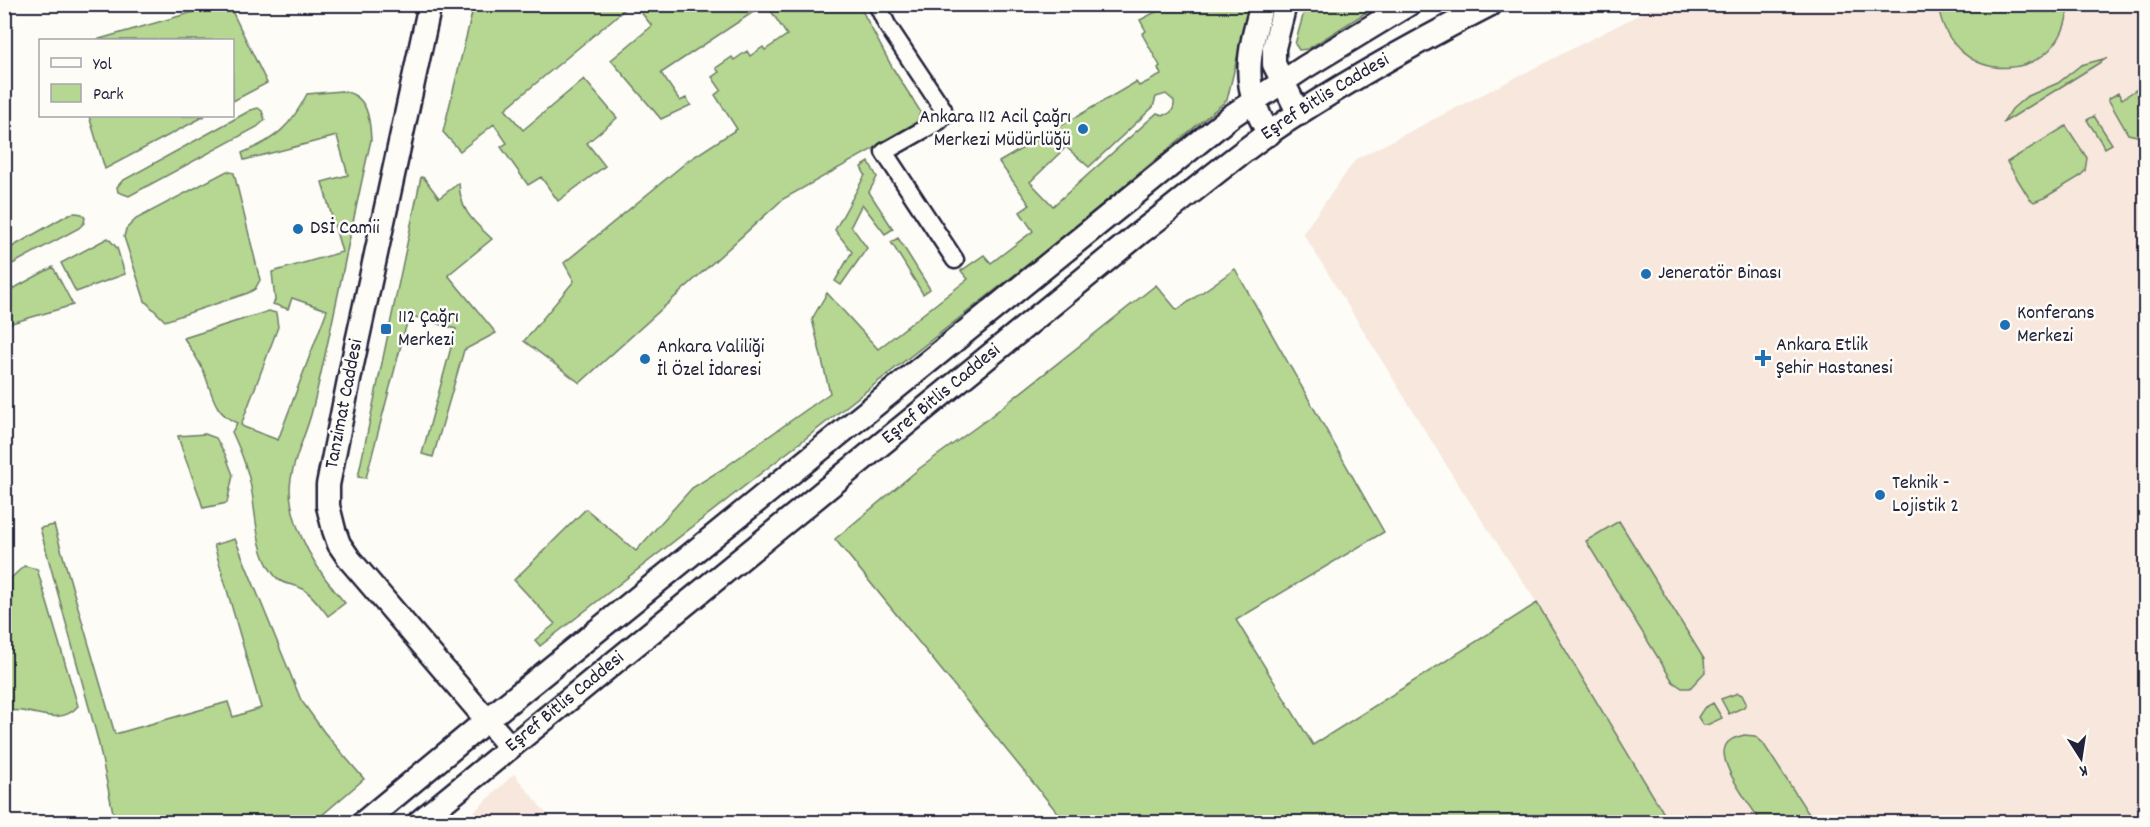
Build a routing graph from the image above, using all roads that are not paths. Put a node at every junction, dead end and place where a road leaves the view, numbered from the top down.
1 (430, 4) edge
2 (877, 4) edge
3 (1262, 4) edge
4 (1285, 4) edge
5 (1409, 4) edge
6 (1491, 4) edge
7 (1282, 82) junction
8 (1253, 100) junction
9 (1299, 114) junction
10 (1269, 134) junction
11 (955, 260) dead end
12 (487, 720) junction
13 (510, 747) junction
14 (364, 822) edge
15 (419, 822) edge

1 - 12 main road, Tanzimat Caddesi
2 - 11 street
3 - 8 main road
4 - 7 main road
5 - 7 main road, Eşref Bitlis Caddesi
6 - 9 main road, Eşref Bitlis Caddesi
7 - 8 main road, Eşref Bitlis Caddesi
7 - 9 main road
8 - 10 main road
8 - 12 main road, Eşref Bitlis Caddesi
9 - 10 main road, Eşref Bitlis Caddesi
10 - 13 main road, Eşref Bitlis Caddesi
12 - 13 main road, Tanzimat Caddesi
12 - 14 main road, Eşref Bitlis Caddesi
13 - 15 main road, Eşref Bitlis Caddesi

